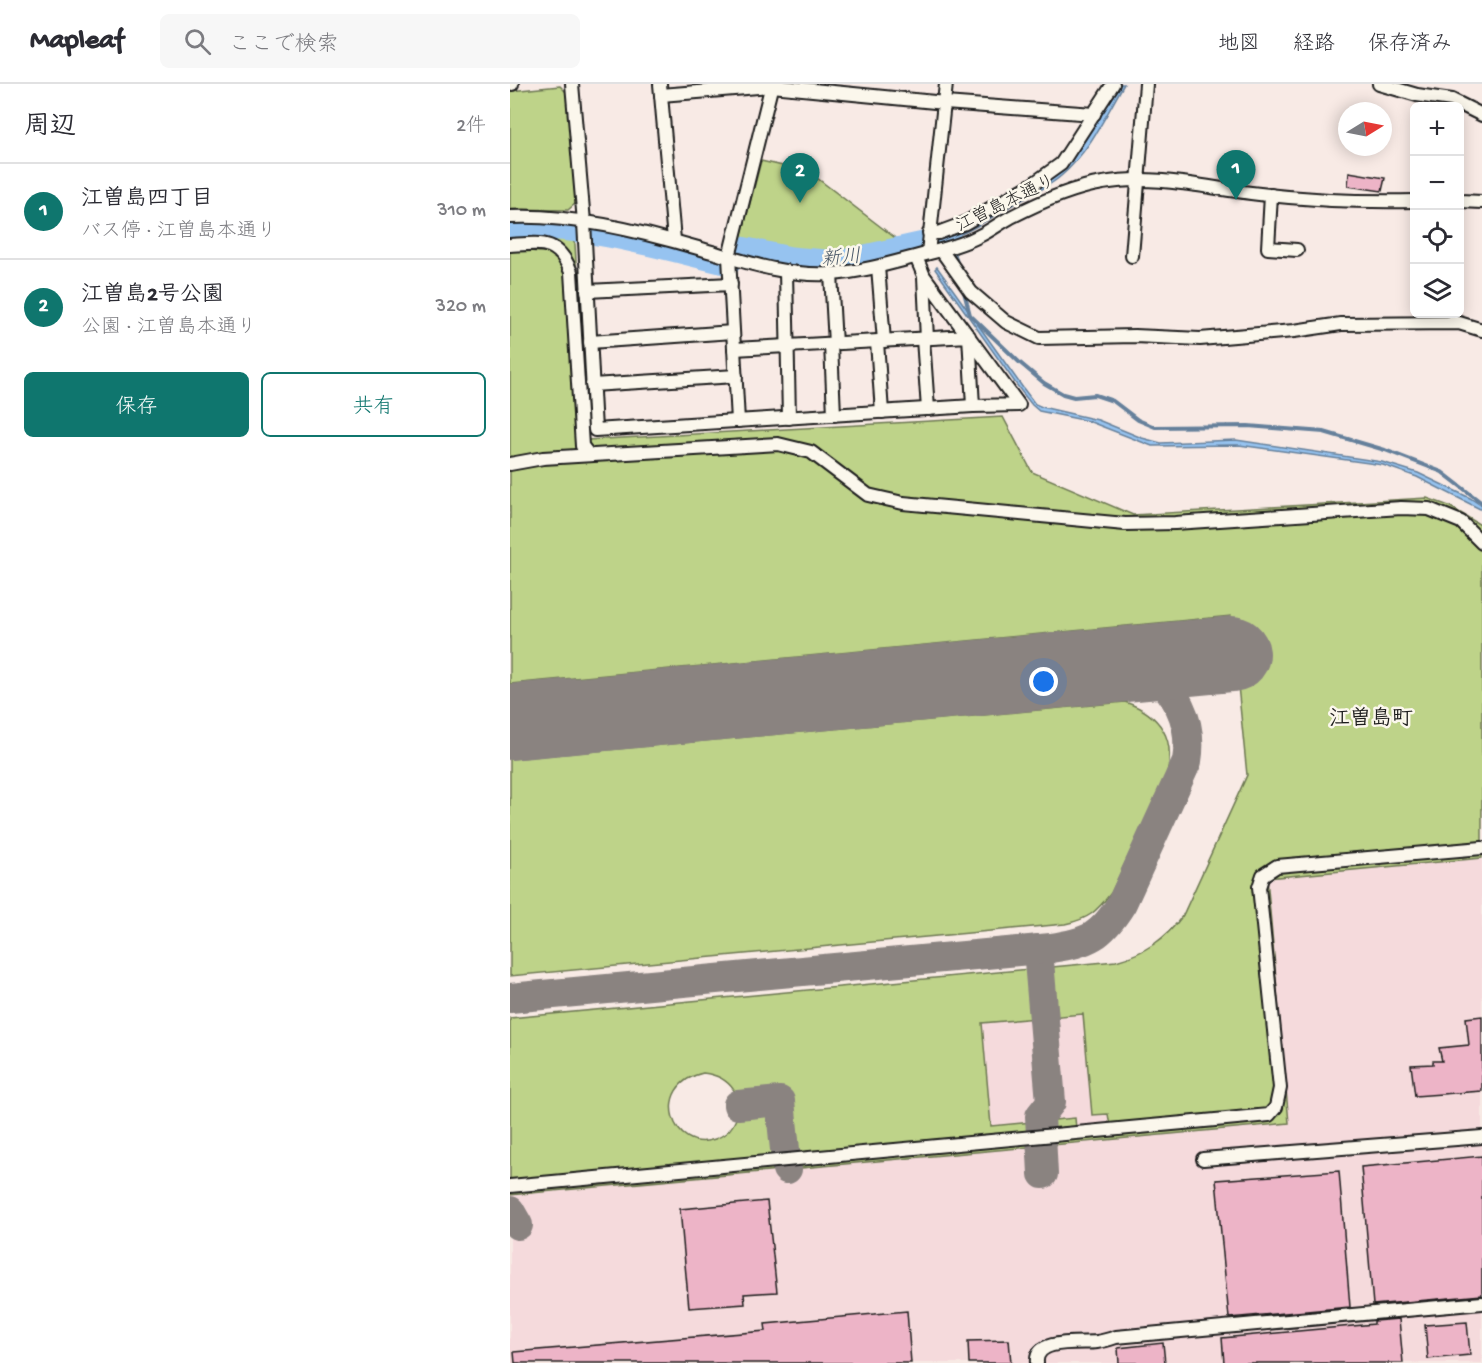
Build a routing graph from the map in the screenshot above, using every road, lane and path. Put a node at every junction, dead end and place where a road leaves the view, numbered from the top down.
1 (572, 84) edge
2 (946, 84) edge
3 (1113, 84) edge
4 (1146, 84) edge
5 (1379, 84) edge
6 (772, 85) edge
7 (660, 90) edge
8 (945, 103) junction
9 (1094, 114) junction
10 (1482, 115) edge
11 (1138, 180) junction
12 (1271, 195) junction
13 (1410, 201) edge
14 (1464, 201) edge
15 (1482, 202) edge
16 (510, 217) edge
17 (584, 222) junction
18 (929, 233) junction
19 (674, 240) junction
20 (510, 244) edge
21 (942, 250) junction
22 (1297, 250) dead end
23 (922, 255) junction
24 (1132, 256) dead end
25 (729, 257) junction
26 (878, 267) junction
27 (786, 271) junction
28 (831, 274) junction
29 (924, 276) junction
30 (731, 284) junction
31 (587, 291) junction
32 (1482, 330) edge
33 (733, 332) junction
34 (969, 336) junction
35 (925, 339) junction
36 (880, 341) junction
37 (590, 342) junction
38 (833, 344) junction
39 (786, 346) junction
40 (734, 349) junction
41 (736, 376) junction
42 (592, 385) junction
43 (973, 406) junction
44 (928, 409) junction
45 (882, 412) junction
46 (834, 415) junction
47 (789, 418) junction
48 (738, 421) junction
49 (589, 455) junction
50 (510, 464) edge
51 (1482, 543) edge
52 (1482, 848) edge
53 (1482, 1137) edge
54 (1203, 1159) dead end
55 (510, 1186) edge
56 (1482, 1303) edge
57 (1037, 1363) edge

1 - 17 street
2 - 8 street
3 - 9 street
4 - 11 street
5 - 10 street
6 - 7 street
6 - 8 street
6 - 25 street
7 - 19 street
8 - 9 street
8 - 18 street
9 - 18 street
11 - 12 street, 江曽島本通り
11 - 21 street, 江曽島本通り
11 - 24 street
12 - 13 street, 江曽島本通り
12 - 22 street
14 - 15 street
16 - 17 street, 江曽島本通り
17 - 19 street, 江曽島本通り
17 - 31 street
18 - 23 street
19 - 25 street, 江曽島本通り
20 - 49 street
21 - 23 street, 江曽島本通り
21 - 32 street
23 - 26 street, 江曽島本通り
23 - 29 street
25 - 27 street, 江曽島本通り
25 - 30 street
26 - 28 street, 江曽島本通り
26 - 36 street
27 - 28 street, 江曽島本通り
27 - 39 street
28 - 38 street
29 - 34 street
29 - 35 street
30 - 31 street
30 - 33 street
31 - 37 street
33 - 37 street
33 - 40 street
34 - 35 street
34 - 43 street
34 - 43 street
35 - 36 street
35 - 44 street
36 - 38 street
36 - 45 street
37 - 42 street
38 - 39 street
38 - 46 street
39 - 40 street
39 - 47 street
40 - 41 street
41 - 42 street
41 - 48 street
42 - 48 street
43 - 44 street
44 - 45 street
45 - 46 street
46 - 47 street
47 - 48 street
49 - 50 street
49 - 51 street
52 - 55 street
53 - 54 street
56 - 57 street

